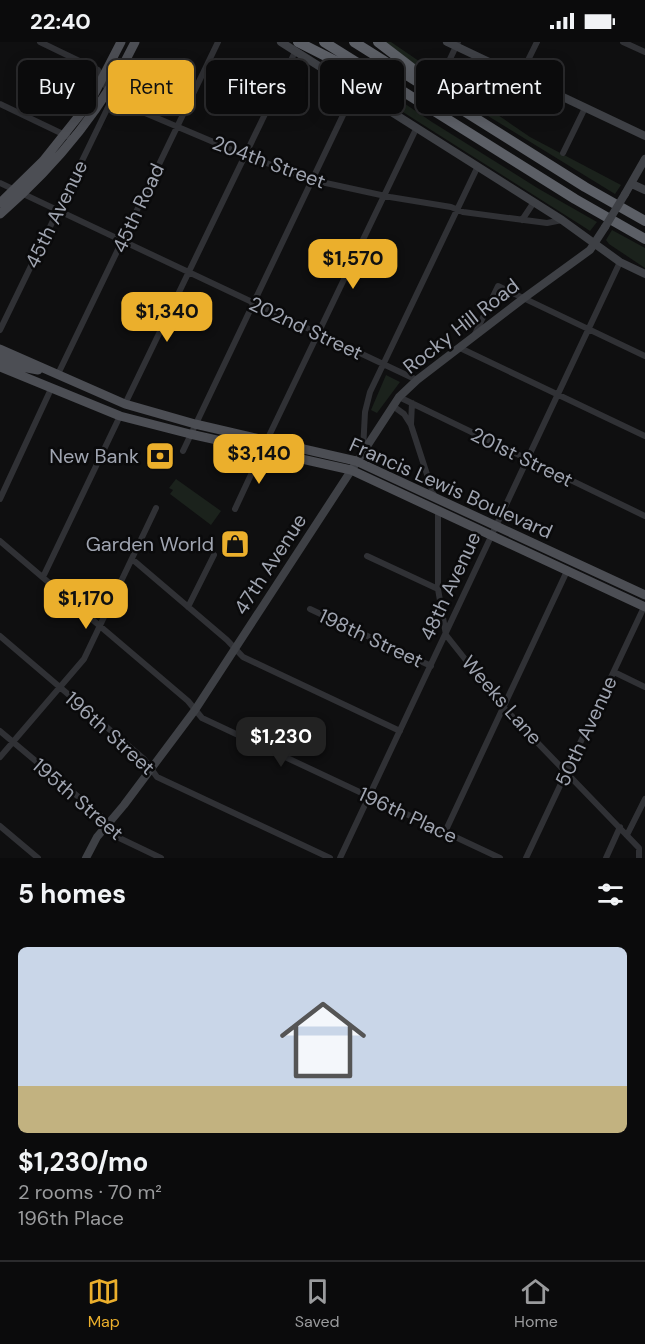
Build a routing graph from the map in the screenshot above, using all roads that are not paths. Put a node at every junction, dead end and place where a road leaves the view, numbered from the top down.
1 (40, 42) edge
2 (121, 42) edge
3 (135, 42) edge
4 (218, 42) edge
5 (281, 42) edge
6 (324, 42) edge
7 (354, 42) edge
8 (378, 42) edge
9 (447, 42) edge
10 (537, 42) edge
11 (623, 42) edge
12 (457, 44) edge
13 (297, 47) edge
14 (645, 52) edge
15 (127, 60) edge
16 (450, 60) edge
17 (488, 60) edge
18 (528, 60) edge
19 (320, 64) edge
20 (102, 79) junction
21 (108, 91) edge
22 (96, 98) edge
23 (563, 98) edge
24 (108, 99) edge
25 (416, 100) edge
26 (416, 103) edge
27 (0, 104) edge
28 (585, 108) junction
29 (86, 114) edge
30 (150, 114) edge
31 (344, 114) edge
32 (393, 114) edge
33 (438, 114) edge
34 (177, 127) junction
35 (416, 129) junction
36 (498, 131) junction
37 (68, 136) junction
38 (645, 136) edge
39 (563, 153) dead end
40 (244, 154) junction
41 (645, 159) edge
42 (478, 166) junction
43 (312, 180) junction
44 (0, 183) edge
45 (632, 184) junction
46 (645, 190) edge
47 (17, 191) junction
48 (384, 196) junction
49 (534, 202) junction
50 (0, 203) edge
51 (458, 209) junction
52 (58, 210) junction
53 (0, 214) edge
54 (522, 220) junction
55 (562, 220) junction
56 (645, 221) edge
57 (645, 238) edge
58 (123, 241) junction
59 (595, 244) junction
60 (620, 262) junction
61 (188, 272) junction
62 (645, 274) edge
63 (524, 298) junction
64 (253, 303) junction
65 (589, 329) junction
66 (0, 330) edge
67 (319, 334) junction
68 (473, 337) junction
69 (460, 348) junction
70 (0, 349) edge
71 (645, 356) edge
72 (0, 358) edge
73 (383, 364) junction
74 (0, 367) edge
75 (58, 374) junction
76 (417, 380) junction
77 (51, 389) junction
78 (558, 395) junction
79 (399, 397) junction
80 (412, 403) junction
81 (125, 404) junction
82 (393, 406) junction
83 (120, 416) junction
84 (195, 424) junction
85 (411, 424) junction
86 (190, 434) junction
87 (645, 436) edge
88 (267, 440) junction
89 (183, 451) dead end
90 (262, 451) junction
91 (363, 451) junction
92 (527, 460) junction
93 (356, 461) junction
94 (351, 470) junction
95 (434, 496) junction
96 (0, 499) edge
97 (156, 508) dead end
98 (235, 509) dead end
99 (438, 510) junction
100 (645, 516) edge
101 (494, 531) junction
102 (0, 541) edge
103 (214, 555) dead end
104 (367, 556) dead end
105 (132, 559) junction
106 (567, 571) junction
107 (43, 577) junction
108 (438, 589) junction
109 (645, 595) edge
110 (645, 606) edge
111 (188, 607) junction
112 (310, 609) dead end
113 (100, 626) junction
114 (446, 635) junction
115 (0, 636) edge
116 (235, 650) junction
117 (431, 666) junction
118 (614, 672) junction
119 (60, 687) junction
120 (645, 687) edge
121 (503, 707) junction
122 (195, 710) junction
123 (0, 731) edge
124 (400, 731) junction
125 (13, 742) junction
126 (0, 757) edge
127 (151, 769) junction
128 (567, 772) junction
129 (369, 796) junction
130 (645, 799) edge
131 (0, 826) edge
132 (106, 826) junction
133 (620, 827) junction
134 (445, 832) junction
135 (627, 835) junction
136 (38, 858) edge
137 (86, 858) edge
138 (161, 858) edge
139 (330, 858) edge
140 (340, 858) edge
141 (500, 858) edge
142 (526, 858) edge
143 (606, 858) edge
144 (639, 858) edge

1 - 20 street
2 - 20 main road
3 - 15 main road
4 - 34 street, 45th Road
5 - 13 street
6 - 25 highway
7 - 36 highway
8 - 36 highway
9 - 12 street
10 - 18 street
11 - 14 street
12 - 16 street
12 - 17 street
13 - 19 street
13 - 26 highway
13 - 40 street
20 - 21 street
20 - 22 main road
23 - 28 street
24 - 52 street, 45th Avenue
27 - 37 street
28 - 38 street
28 - 39 street
29 - 37 main road
30 - 34 street, 204th Street
31 - 43 street
32 - 35 street
33 - 57 highway
34 - 40 street, 204th Street
34 - 58 street, 45th Road
35 - 42 street
35 - 48 street
36 - 56 highway
37 - 47 main road
37 - 47 main road
40 - 43 street, 204th Street
40 - 61 street
41 - 45 street
42 - 49 street
42 - 51 street
43 - 48 street, 204th Street
43 - 64 street
44 - 47 street, 202nd Street
45 - 46 street
45 - 59 street, bridge
47 - 50 main road
47 - 52 street, 202nd Street
47 - 53 main road
48 - 51 street, 204th Street
48 - 67 street
49 - 54 street
49 - 55 street
51 - 54 street, 204th Street
51 - 73 street
52 - 58 street, 202nd Street
52 - 66 street, 45th Avenue
54 - 55 street, 204th Street
55 - 59 street
58 - 61 street, 202nd Street
58 - 75 street, 45th Road
59 - 60 street
59 - 63 street, Rocky Hill Road
60 - 62 street
60 - 65 street, 48th Avenue
61 - 64 street, 202nd Street
61 - 81 street
63 - 65 street
63 - 68 street, Rocky Hill Road
63 - 68 street
64 - 67 street, 202nd Street
64 - 84 street
65 - 71 street
65 - 78 street, 48th Avenue
67 - 73 street, 202nd Street
67 - 88 street
68 - 69 street, Rocky Hill Road
69 - 76 street, Rocky Hill Road
69 - 78 street
70 - 75 main road, Francis Lewis Boulevard
72 - 75 main road
73 - 76 street, 202nd Street
73 - 91 street
74 - 77 main road, Francis Lewis Boulevard
75 - 81 main road, Francis Lewis Boulevard
76 - 79 street, Rocky Hill Road
77 - 83 main road, Francis Lewis Boulevard
77 - 96 street
78 - 87 street
78 - 92 street, 48th Avenue
79 - 80 street, 201st Street
79 - 82 street, Rocky Hill Road
80 - 85 street
80 - 92 street, 201st Street
81 - 84 main road, Francis Lewis Boulevard
82 - 85 street
82 - 91 street, Rocky Hill Road
83 - 86 main road, Francis Lewis Boulevard
83 - 107 street
84 - 86 street
84 - 88 main road, Francis Lewis Boulevard
85 - 95 street
86 - 89 street
86 - 90 main road, Francis Lewis Boulevard
88 - 93 main road, Francis Lewis Boulevard
90 - 94 main road, Francis Lewis Boulevard
90 - 98 street
91 - 93 street, 47th Avenue
92 - 100 street, 201st Street
92 - 101 street, 48th Avenue
93 - 94 street, 47th Avenue
93 - 95 main road, Francis Lewis Boulevard
94 - 99 main road, Francis Lewis Boulevard
94 - 116 street, 47th Avenue
95 - 101 main road, Francis Lewis Boulevard
97 - 105 street
99 - 101 main road, Francis Lewis Boulevard
99 - 108 street, Weeks Lane
101 - 106 main road, Francis Lewis Boulevard
101 - 109 main road, Francis Lewis Boulevard
101 - 114 street, 48th Avenue
102 - 107 street, 196th Place
103 - 111 street
104 - 108 street
105 - 111 street
105 - 113 street
106 - 110 main road, Francis Lewis Boulevard
106 - 121 street
107 - 113 street, 196th Place
108 - 114 street, Weeks Lane
110 - 118 street, 50th Avenue
111 - 116 street
112 - 117 street, 198th Street
113 - 119 street
113 - 122 street, 196th Place
114 - 117 street, 48th Avenue
114 - 121 street, Weeks Lane
115 - 119 street, 196th Street
116 - 122 street, 47th Avenue
116 - 124 street
117 - 124 street, 48th Avenue
118 - 120 street
118 - 128 street, 50th Avenue
119 - 125 street
119 - 127 street, 196th Street
121 - 128 street, Weeks Lane
121 - 134 street
122 - 127 street, 47th Avenue
122 - 129 street, 196th Place
123 - 125 street, 195th Street
124 - 129 street, 48th Avenue
125 - 126 street
125 - 132 street, 195th Street
127 - 132 street, 47th Avenue
127 - 139 street, 196th Street
128 - 133 street, Weeks Lane
128 - 142 street, 50th Avenue
129 - 134 street, 196th Place
129 - 140 street, 48th Avenue
130 - 135 street
131 - 136 street
132 - 137 street, 47th Avenue
132 - 138 street, 195th Street
133 - 135 street, Weeks Lane
133 - 143 street
134 - 141 street, 196th Place
135 - 144 street, Weeks Lane

